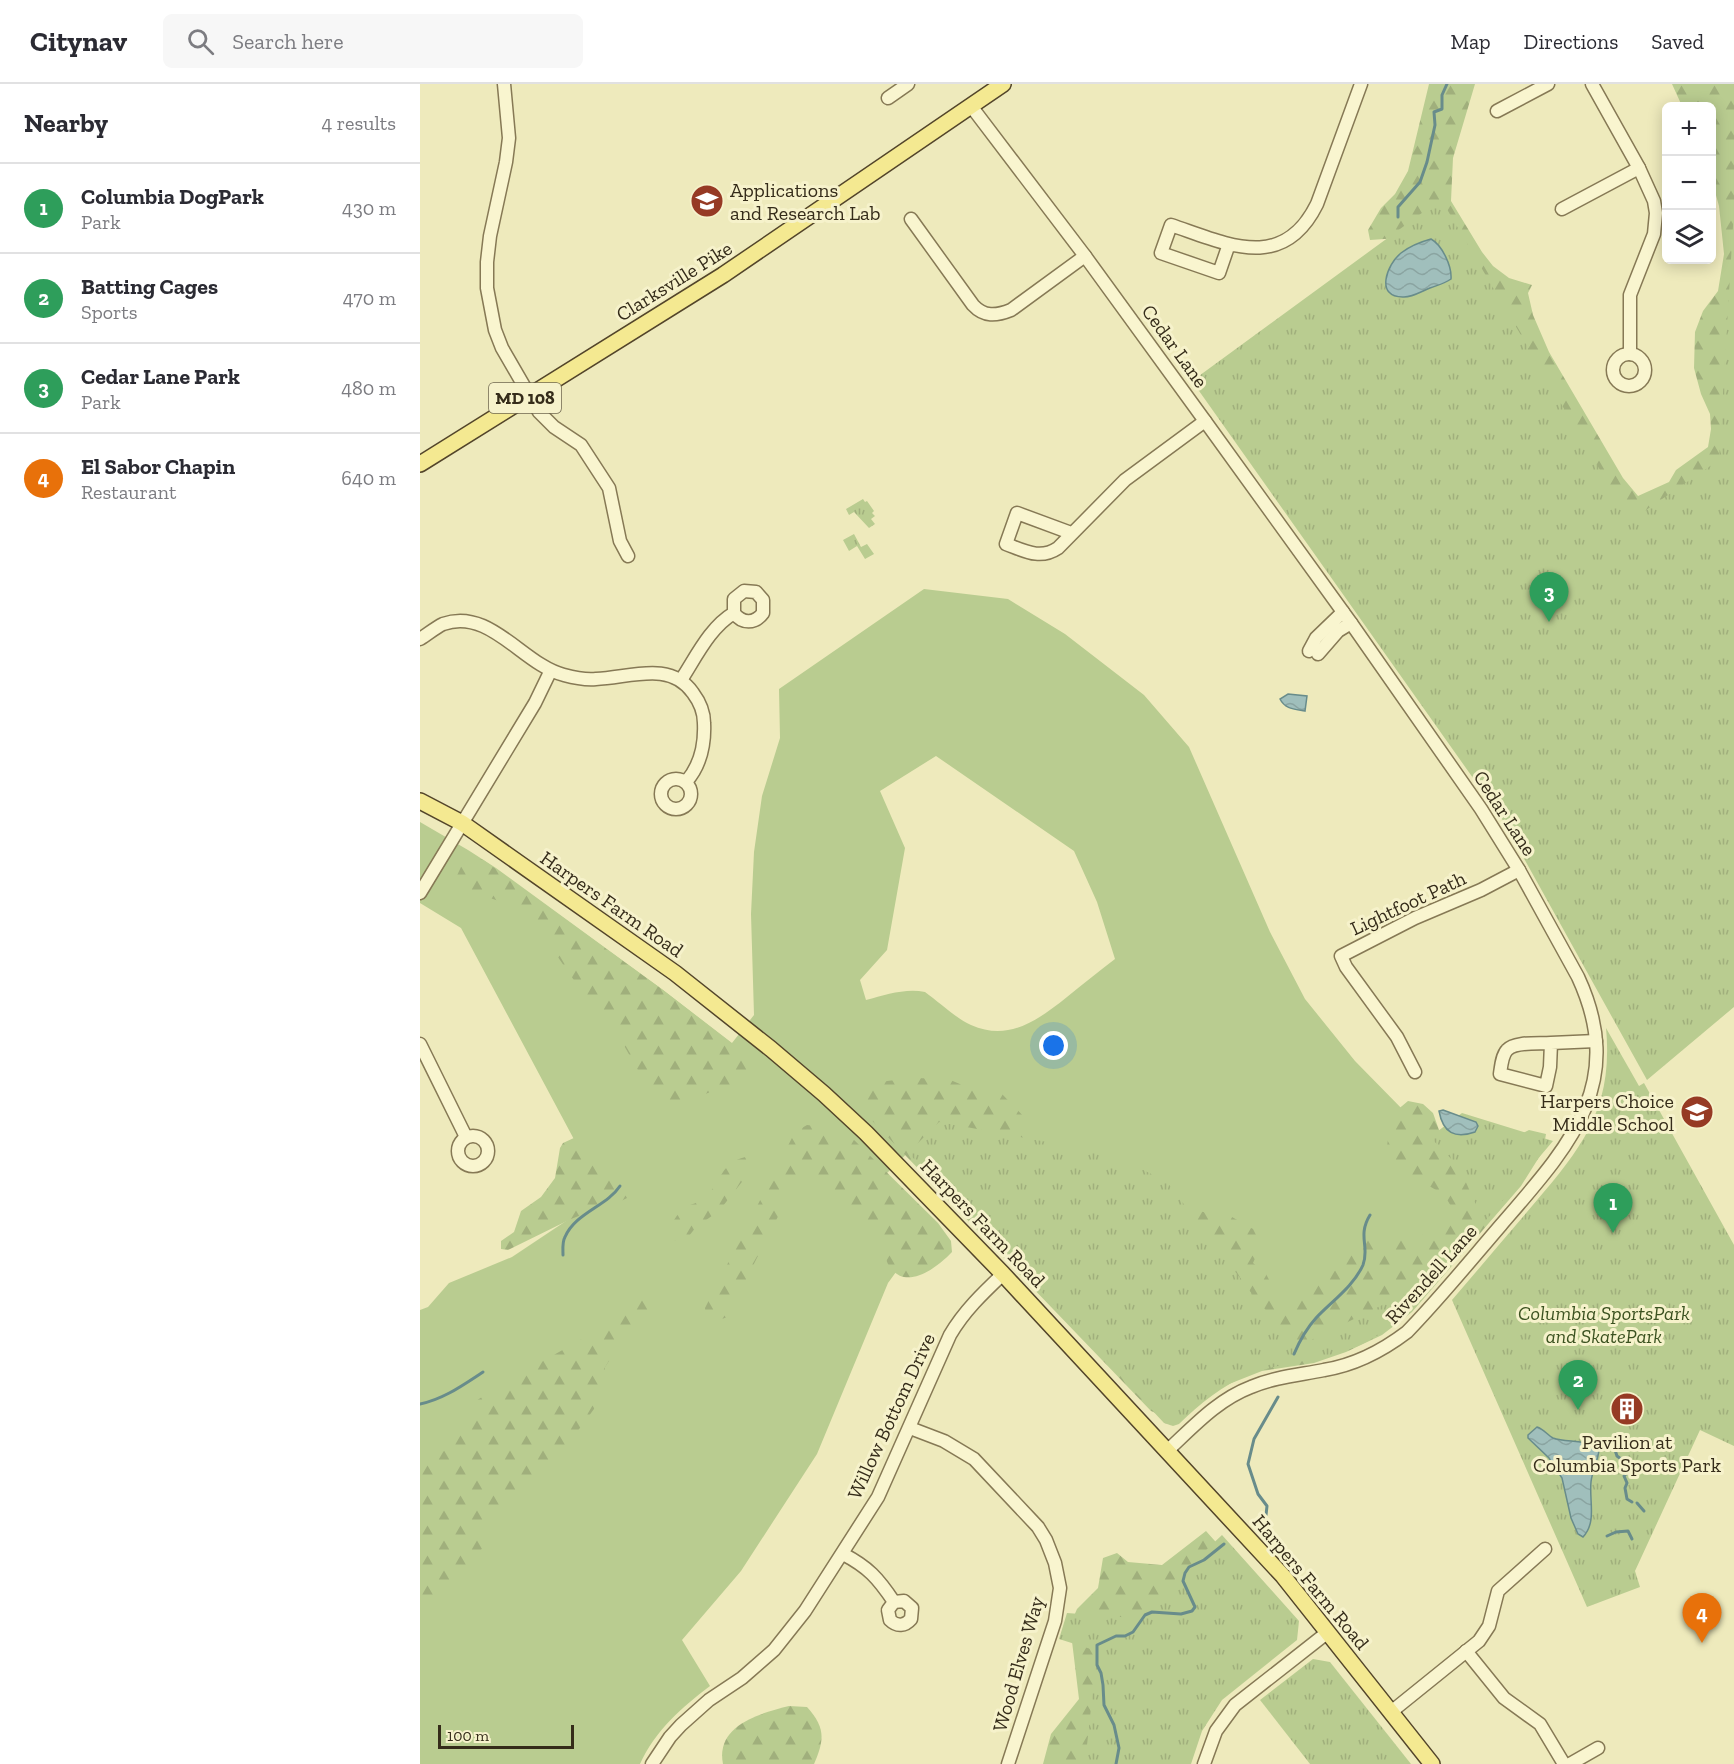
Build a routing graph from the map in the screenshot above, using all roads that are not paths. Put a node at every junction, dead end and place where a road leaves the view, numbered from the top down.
1 (504, 84) edge
2 (908, 84) edge
3 (1003, 84) edge
4 (1361, 84) edge
5 (1548, 84) edge
6 (1592, 84) edge
7 (888, 98) dead end
8 (971, 106) junction
9 (1497, 111) dead end
10 (1638, 168) junction
11 (1562, 209) dead end
12 (911, 219) dead end
13 (1229, 244) junction
14 (1084, 256) junction
15 (1629, 354) dead end
16 (530, 396) junction
17 (1205, 421) junction
18 (420, 464) edge
19 (1071, 533) junction
20 (628, 556) dead end
21 (1343, 612) junction
22 (734, 613) dead end
23 (1351, 623) junction
24 (420, 639) edge
25 (550, 672) junction
26 (681, 680) junction
27 (686, 782) dead end
28 (420, 801) edge
29 (462, 824) junction
30 (1519, 870) junction
31 (420, 893) edge
32 (1596, 1041) junction
33 (1551, 1043) junction
34 (420, 1044) edge
35 (1415, 1072) dead end
36 (466, 1137) dead end
37 (1003, 1274) junction
38 (910, 1428) junction
39 (1167, 1451) junction
40 (1545, 1549) dead end
41 (843, 1554) junction
42 (894, 1602) dead end
43 (1328, 1632) junction
44 (1466, 1651) junction
45 (1391, 1712) junction
46 (1598, 1748) dead end
47 (652, 1764) edge
48 (1008, 1764) edge
49 (1204, 1764) edge
50 (1431, 1764) edge
51 (1564, 1764) edge
52 (1570, 1764) edge

1 - 16 street
2 - 7 street
3 - 8 main road, Clarksville Pike / MD 108
4 - 13 street
5 - 9 street
6 - 10 street
8 - 14 street, Cedar Lane
8 - 16 main road, Clarksville Pike / MD 108
10 - 11 street
10 - 15 street
12 - 14 street
13 - 13 street
14 - 17 street, Cedar Lane
16 - 18 main road, Clarksville Pike / MD 108
16 - 20 street
17 - 19 street
17 - 21 street, Cedar Lane
19 - 19 street
21 - 23 street, Cedar Lane
21 - 23 street
22 - 26 street
23 - 30 street, Cedar Lane
24 - 25 street
25 - 26 street
25 - 29 street
26 - 27 street
28 - 29 main road, Harpers Farm Road
29 - 31 street
29 - 37 main road, Harpers Farm Road
30 - 32 street, Cedar Lane
30 - 35 street, Lightfoot Path
32 - 33 street
32 - 39 street, Rivendell Lane
33 - 33 street
34 - 36 street
37 - 38 street, Willow Bottom Drive
37 - 39 main road, Harpers Farm Road
38 - 41 street, Willow Bottom Drive
38 - 48 street, Wood Elves Way
39 - 43 main road, Harpers Farm Road
40 - 44 street
41 - 42 street
41 - 47 street, Willow Bottom Drive
43 - 45 main road, Harpers Farm Road
43 - 49 street
44 - 45 street
44 - 51 street
45 - 50 main road, Harpers Farm Road
46 - 52 street

